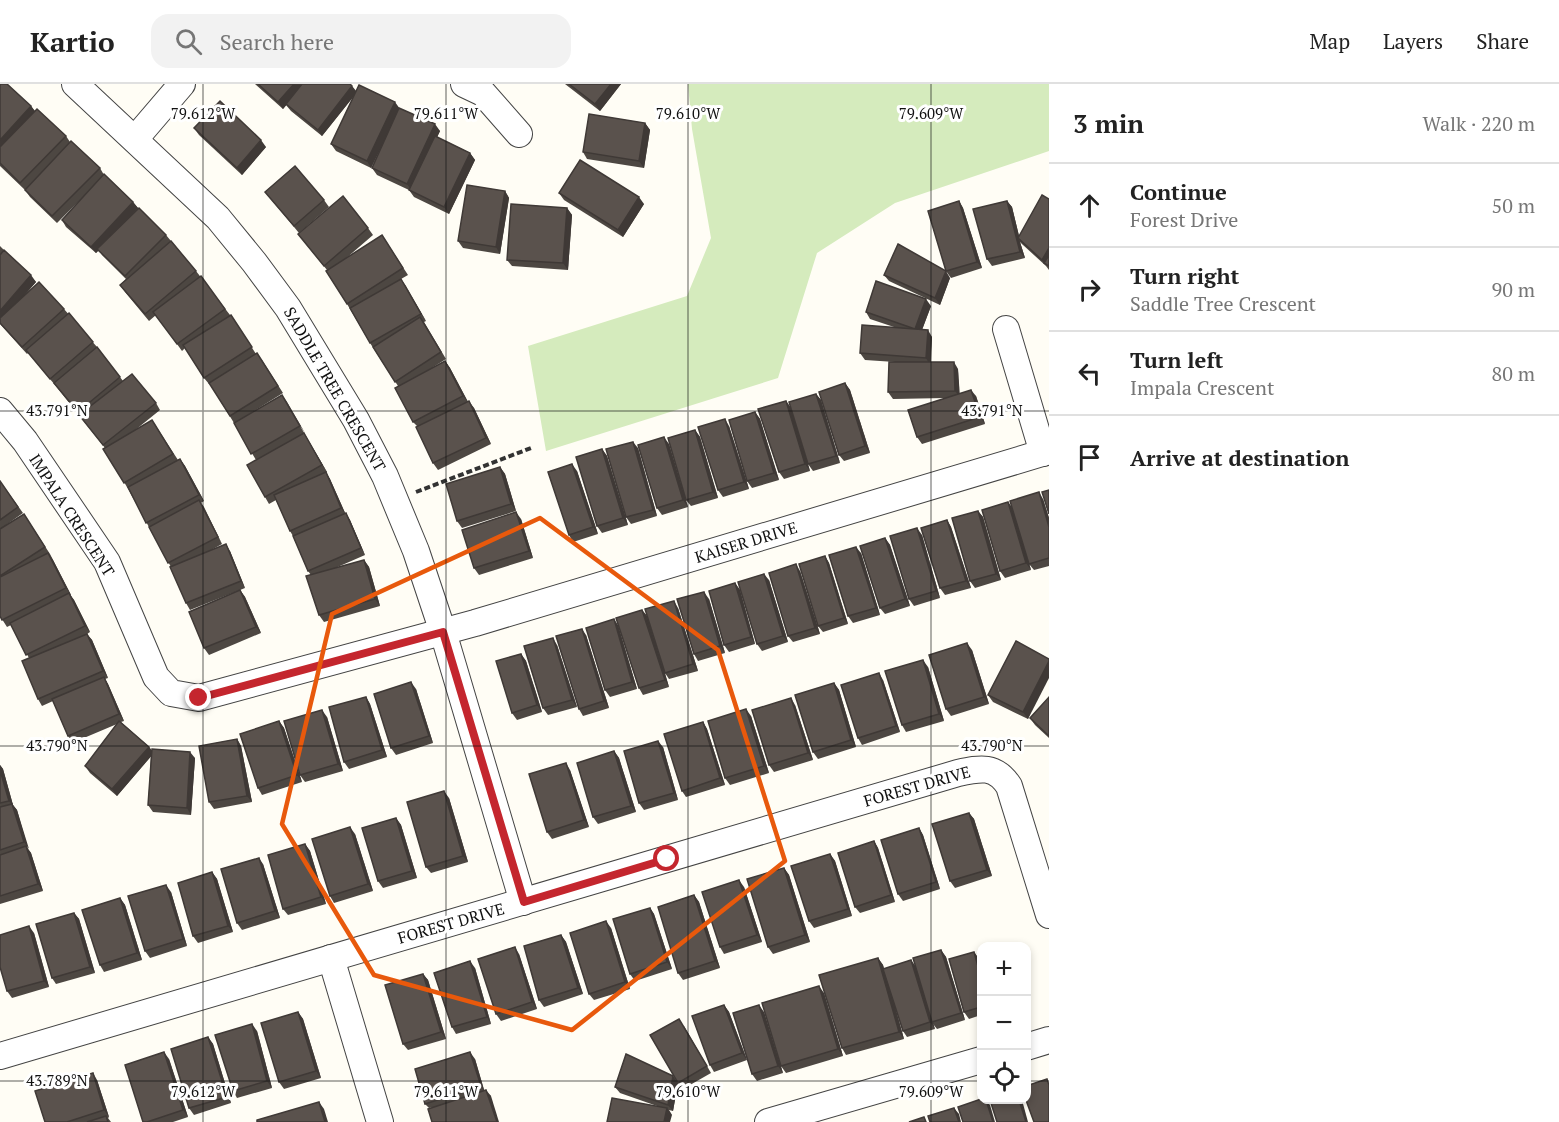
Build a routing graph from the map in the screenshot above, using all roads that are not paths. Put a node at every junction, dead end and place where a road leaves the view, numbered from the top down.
1 (75, 84) edge
2 (182, 84) edge
3 (464, 84) edge
4 (519, 134) dead end
5 (135, 139) junction
6 (1006, 329) dead end
7 (0, 411) edge
8 (1046, 452) edge
9 (443, 632) junction
10 (524, 902) junction
11 (1049, 915) edge
12 (331, 958) junction
13 (1049, 1040) edge
14 (1031, 1045) edge
15 (0, 1056) edge
16 (977, 1061) edge
17 (380, 1122) edge
18 (768, 1122) edge

1 - 5 street, SADDLE TREE CRESCENT
2 - 5 street
3 - 4 street
5 - 9 street, SADDLE TREE CRESCENT
6 - 8 street
7 - 9 street, IMPALA CRESCENT
8 - 9 street, KAISER DRIVE
9 - 10 street, SADDLE TREE CRESCENT
10 - 11 street, FOREST DRIVE
10 - 12 street, FOREST DRIVE
12 - 15 street, FOREST DRIVE
12 - 17 street
13 - 14 street
16 - 18 street

